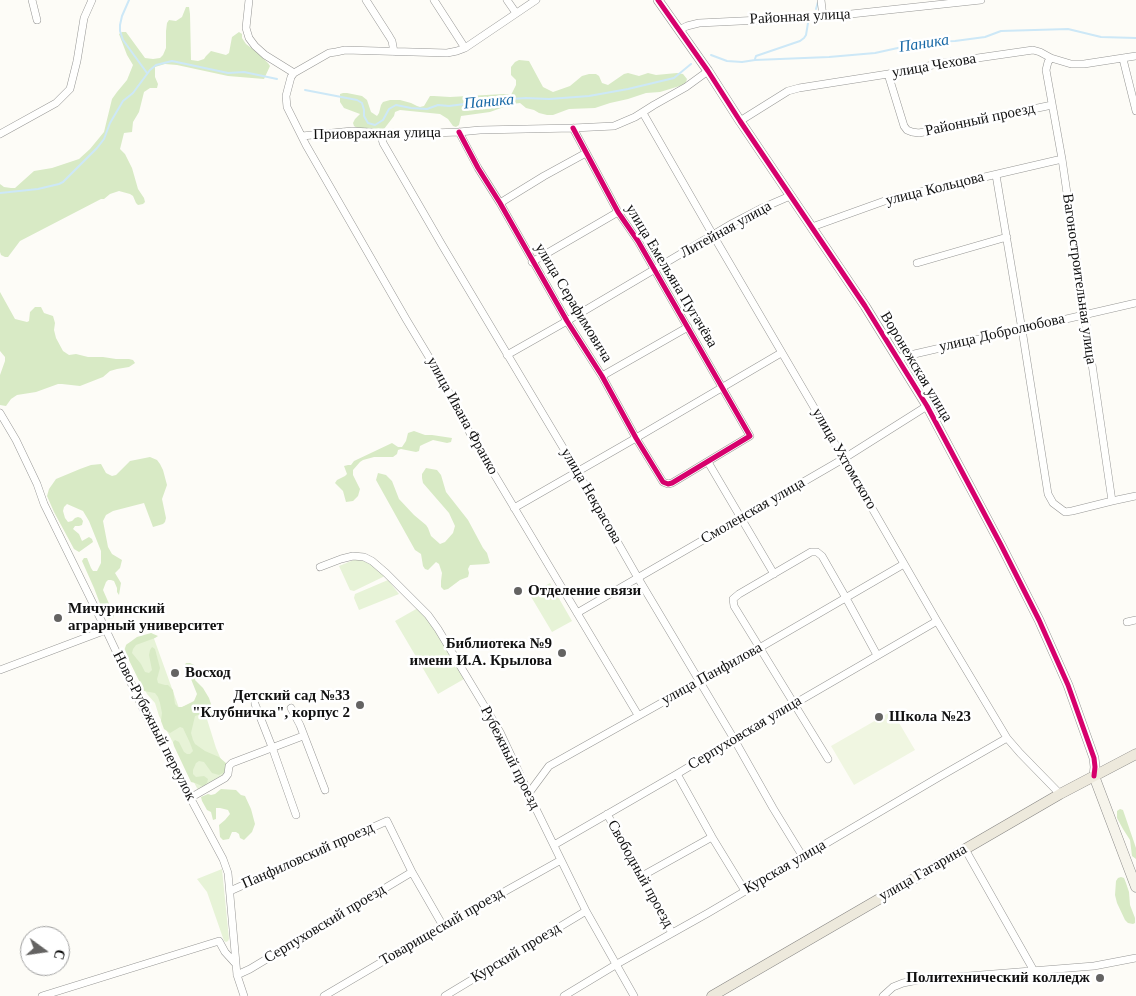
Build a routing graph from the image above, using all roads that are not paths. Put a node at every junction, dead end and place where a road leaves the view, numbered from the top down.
1 (32, 0) edge
2 (92, 0) edge
3 (249, 0) edge
4 (366, 0) edge
5 (434, 0) edge
6 (507, 0) edge
7 (536, 0) edge
8 (658, 0) edge
9 (821, 0) edge
10 (981, 0) edge
11 (516, 14) junction
12 (823, 17) junction
13 (37, 20) dead end
14 (679, 30) junction
15 (465, 48) junction
16 (394, 52) junction
17 (1136, 56) edge
18 (1051, 58) junction
19 (1123, 59) junction
20 (708, 71) junction
21 (294, 73) junction
22 (888, 74) junction
23 (1052, 105) junction
24 (1136, 111) edge
25 (643, 113) junction
26 (740, 121) junction
27 (573, 128) junction
28 (459, 132) junction
29 (0, 134) edge
30 (381, 135) junction
31 (302, 136) junction
32 (586, 153) junction
33 (1062, 159) junction
34 (996, 175) junction
35 (790, 196) junction
36 (500, 203) junction
37 (618, 212) junction
38 (812, 227) junction
39 (713, 235) junction
40 (1007, 237) junction
41 (532, 262) junction
42 (917, 263) dead end
43 (654, 270) junction
44 (1136, 303) edge
45 (1085, 314) junction
46 (567, 321) junction
47 (688, 327) junction
48 (1022, 329) junction
49 (781, 352) junction
50 (507, 355) junction
51 (898, 358) junction
52 (602, 376) junction
53 (722, 387) junction
54 (927, 406) junction
55 (0, 413) edge
56 (636, 438) junction
57 (843, 459) junction
58 (708, 462) junction
59 (577, 471) junction
60 (1136, 496) edge
61 (1112, 501) junction
62 (514, 508) junction
63 (740, 518) junction
64 (904, 564) junction
65 (320, 568) dead end
66 (774, 574) junction
67 (638, 578) junction
68 (846, 598) junction
69 (577, 613) junction
70 (1136, 620) edge
71 (937, 621) junction
72 (1127, 622) dead end
73 (106, 630) junction
74 (761, 647) junction
75 (877, 655) junction
76 (0, 670) edge
77 (700, 682) junction
78 (255, 704) dead end
79 (794, 704) junction
80 (291, 708) dead end
81 (638, 716) junction
82 (304, 736) junction
83 (1007, 738) junction
84 (734, 739) junction
85 (272, 747) junction
86 (1136, 754) edge
87 (828, 759) dead end
88 (677, 774) junction
89 (1094, 776) junction
90 (325, 790) dead end
91 (529, 793) junction
92 (1060, 794) junction
93 (190, 798) junction
94 (607, 814) junction
95 (296, 815) dead end
96 (712, 837) junction
97 (554, 845) junction
98 (965, 849) junction
99 (803, 857) junction
100 (561, 860) junction
101 (1132, 866) edge
102 (412, 872) junction
103 (642, 876) junction
104 (1136, 887) edge
105 (230, 891) junction
106 (745, 891) junction
107 (586, 911) junction
108 (443, 926) junction
109 (672, 933) junction
110 (1136, 958) edge
111 (235, 963) junction
112 (617, 964) junction
113 (1034, 971) junction
114 (237, 975) junction
115 (42, 996) edge
116 (244, 996) edge
117 (324, 996) edge
118 (445, 996) edge
119 (564, 996) edge
120 (634, 996) edge
121 (712, 996) edge
122 (883, 996) edge

1 - 13 street
2 - 29 street
3 - 21 street
4 - 16 street
5 - 15 street
6 - 11 street
7 - 11 street
8 - 14 street, Воронежская улица
9 - 12 street
10 - 12 street, Районная улица
11 - 15 street
12 - 14 street, Районная улица
14 - 20 street, Воронежская улица
15 - 16 street
16 - 21 street
17 - 19 street, улица Чехова
18 - 19 street, улица Чехова
18 - 22 street, улица Чехова
18 - 23 street, Вагоностроительная улица
19 - 24 street
20 - 25 street, Приовражная улица
20 - 26 street, Воронежская улица
21 - 31 street, улица Ивана Франко
22 - 23 street, Районный проезд
22 - 26 street, улица Чехова
23 - 33 street, Вагоностроительная улица
25 - 27 street, Приовражная улица
25 - 39 street, улица Ухтомского
26 - 35 street, Воронежская улица
27 - 28 street, Приовражная улица
27 - 32 street, улица Емельяна Пугачёва
28 - 30 street, Приовражная улица
28 - 36 street, улица Серафимовича
30 - 31 street, Приовражная улица
30 - 50 street, улица Некрасова
31 - 62 street, улица Ивана Франко
32 - 36 street
32 - 37 street, улица Емельяна Пугачёва
33 - 34 street, улица Кольцова
33 - 45 street, Вагоностроительная улица
34 - 38 street, улица Кольцова
34 - 40 street
35 - 38 street, Воронежская улица
35 - 39 street, Литейная улица
36 - 41 street, улица Серафимовича
37 - 41 street
37 - 43 street, улица Емельяна Пугачёва
38 - 51 street, Воронежская улица
39 - 43 street, Литейная улица
39 - 49 street, улица Ухтомского
40 - 42 street
40 - 48 street
41 - 46 street, улица Серафимовича
43 - 46 street, Литейная улица
43 - 47 street, улица Емельяна Пугачёва
44 - 45 street, улица Добролюбова
45 - 48 street, улица Добролюбова
45 - 61 street, Вагоностроительная улица
46 - 50 street, Литейная улица
46 - 52 street, улица Серафимовича
47 - 52 street
47 - 53 street, улица Емельяна Пугачёва
48 - 51 street, улица Добролюбова
48 - 61 street
49 - 53 street
49 - 57 street, улица Ухтомского
50 - 59 street, улица Некрасова
51 - 54 street, Воронежская улица
52 - 56 street, улица Серафимовича
53 - 56 street
53 - 58 street, улица Емельяна Пугачёва
54 - 57 street, Смоленская улица
54 - 89 street, Воронежская улица
55 - 73 street, Ново-Рубежный переулок
56 - 58 street, улица Серафимовича
56 - 59 street
57 - 63 street, Смоленская улица
57 - 64 street, улица Ухтомского
58 - 63 street
59 - 62 street
59 - 67 street, улица Некрасова
60 - 61 street
62 - 69 street, улица Ивана Франко
63 - 66 street
63 - 67 street, Смоленская улица
64 - 68 street, улица Панфилова
64 - 71 street, улица Ухтомского
65 - 91 street, Рубежный проезд
66 - 68 street
66 - 74 street
67 - 69 street, Смоленская улица
67 - 77 street, улица Некрасова
68 - 74 street, улица Панфилова
68 - 75 street
69 - 81 street, улица Ивана Франко
70 - 72 street
71 - 75 street, Серпуховская улица
71 - 83 street, улица Ухтомского
73 - 76 street
73 - 93 street, Ново-Рубежный переулок
74 - 77 street, улица Панфилова
74 - 79 street
75 - 79 street, Серпуховская улица
77 - 81 street, улица Панфилова
77 - 84 street, улица Некрасова
78 - 85 street
79 - 84 street, Серпуховская улица
79 - 87 street
80 - 82 street
81 - 91 street, улица Панфилова
82 - 85 street
82 - 90 street
83 - 92 street, улица Ухтомского
83 - 99 street, Курская улица
84 - 88 street, Серпуховская улица
84 - 99 street, улица Некрасова
85 - 93 street
85 - 95 street
86 - 89 main road, улица Гагарина
88 - 94 street, Серпуховская улица
88 - 96 street
89 - 92 main road, улица Гагарина
89 - 101 main road, Воронежская улица
91 - 97 street, Рубежный проезд
92 - 98 main road, улица Гагарина
93 - 105 street, Ново-Рубежный переулок
94 - 97 street, Серпуховская улица
94 - 103 street, Свободный проезд
96 - 103 street
96 - 106 street
97 - 100 street, Рубежный проезд
98 - 113 street
98 - 121 main road, улица Гагарина
99 - 106 street, Курская улица
100 - 107 street, Рубежный проезд
100 - 108 street, Товарищеский проезд
101 - 104 main road, Воронежская улица
102 - 105 street, Панфиловский проезд
102 - 108 street, Панфиловский проезд
102 - 114 street, Серпуховский проезд
103 - 109 street, Свободный проезд
105 - 111 street, Ново-Рубежный переулок
106 - 109 street, Курская улица
107 - 112 street, Рубежный проезд
107 - 118 street, Курский проезд
108 - 117 street, Товарищеский проезд
109 - 112 street, Курская улица
110 - 113 street
111 - 114 street, Ново-Рубежный переулок
111 - 115 street
112 - 119 street, Курская улица
112 - 120 street, Рубежный проезд
113 - 122 street
114 - 116 street, Ново-Рубежный переулок

